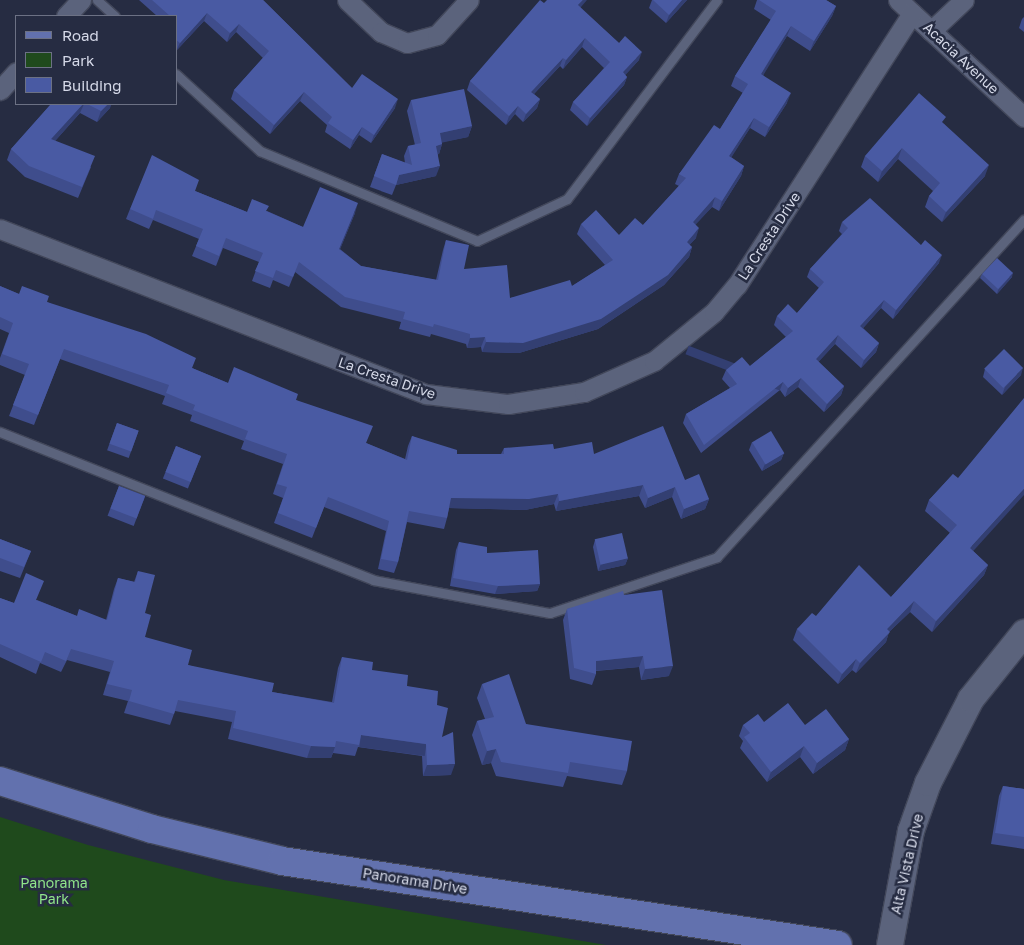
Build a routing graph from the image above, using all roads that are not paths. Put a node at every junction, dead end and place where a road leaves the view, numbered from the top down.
1 (81, 0) edge
2 (97, 0) edge
3 (347, 0) edge
4 (469, 0) edge
5 (717, 0) edge
6 (898, 0) edge
7 (964, 0) edge
8 (912, 13) junction
9 (67, 15) edge
10 (114, 15) edge
11 (931, 31) junction
12 (15, 73) edge
13 (178, 76) edge
14 (0, 90) edge
15 (1024, 117) edge
16 (1024, 220) edge
17 (0, 229) edge
18 (0, 432) edge
19 (1024, 633) edge
20 (0, 781) edge
21 (838, 945) edge
22 (890, 945) edge

1 - 9 street
2 - 10 lane
3 - 4 street
5 - 13 lane
6 - 8 street, Acacia Avenue
7 - 11 street
8 - 11 street, Acacia Avenue
8 - 17 street, La Cresta Drive
11 - 15 street, Acacia Avenue
12 - 14 street
16 - 18 lane
19 - 22 street, Alta Vista Drive
20 - 21 main road, Panorama Drive

